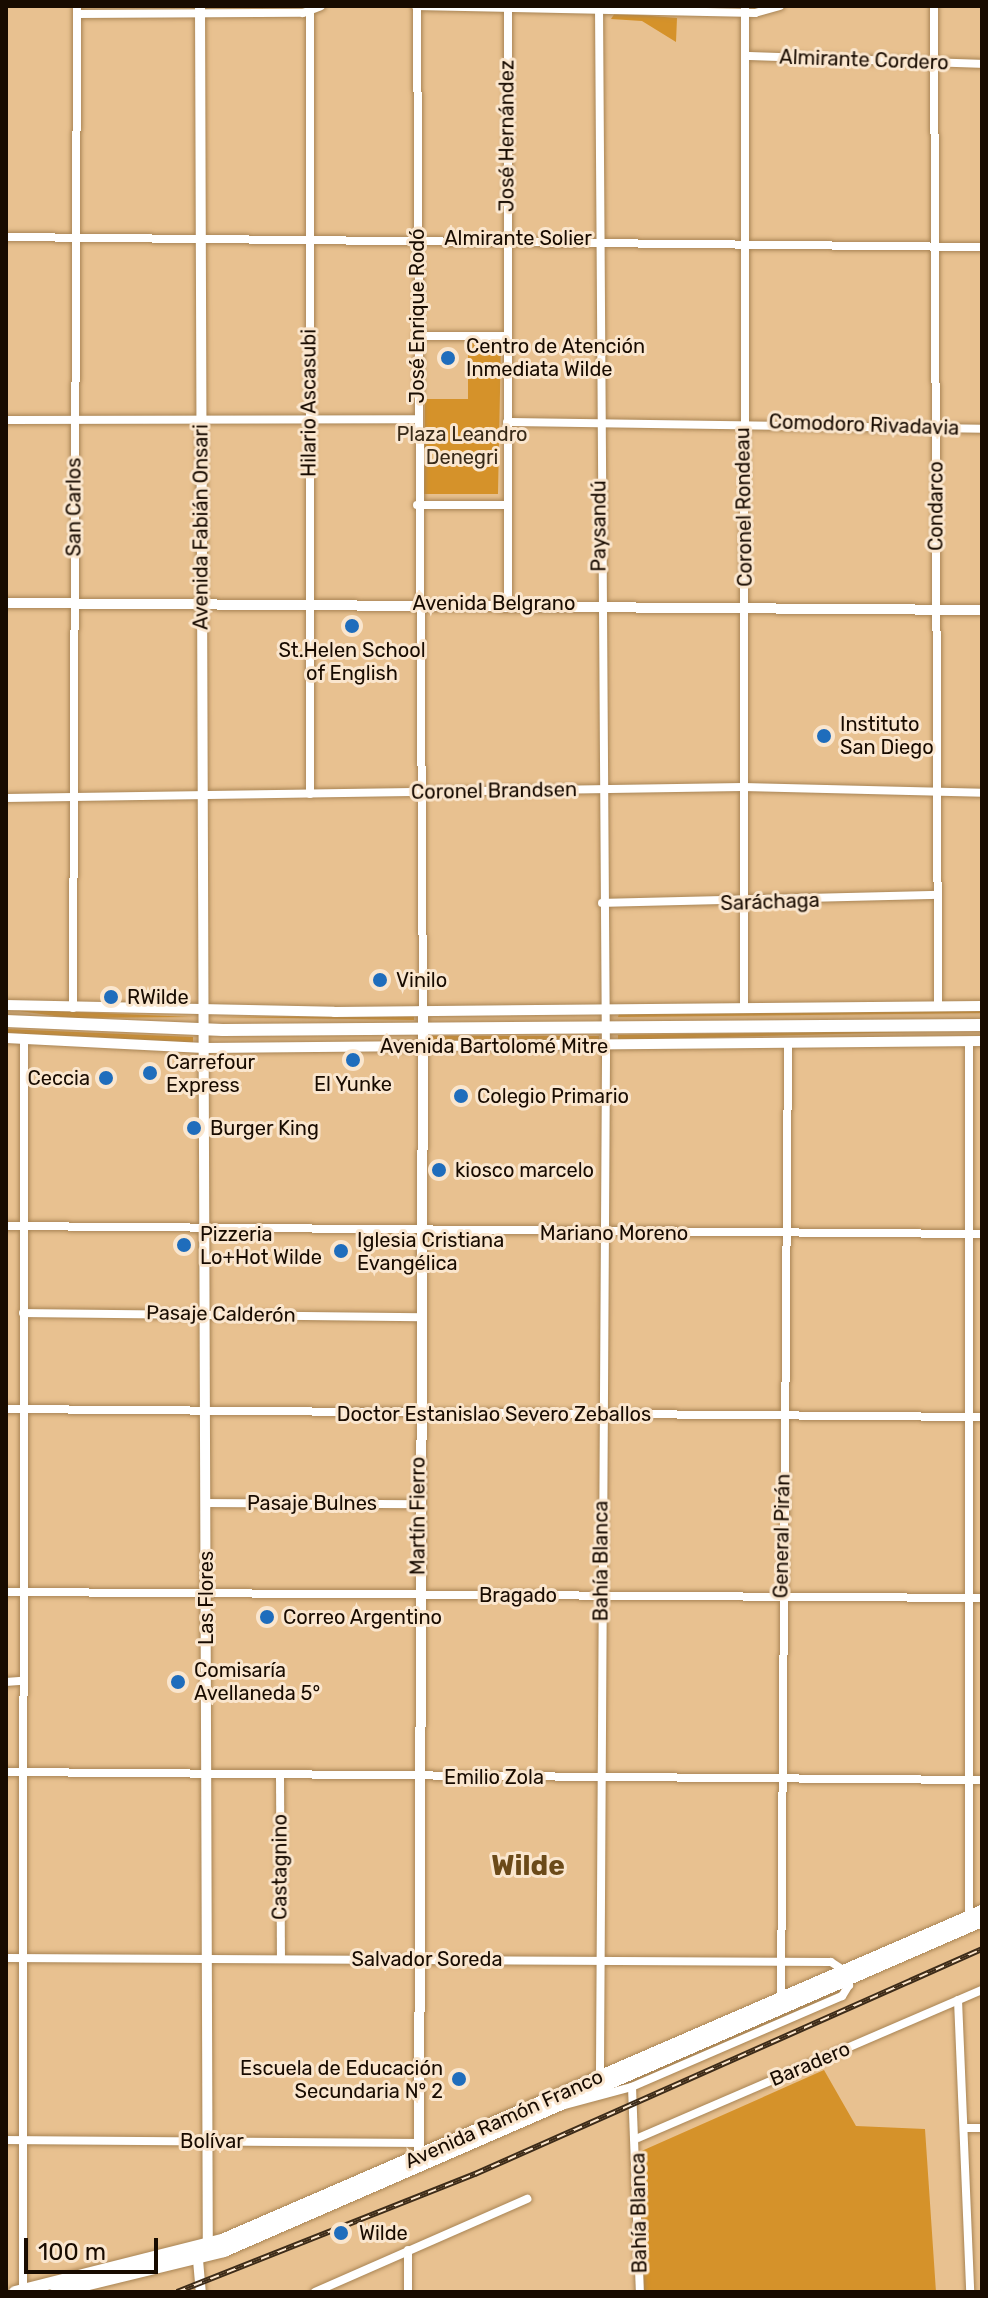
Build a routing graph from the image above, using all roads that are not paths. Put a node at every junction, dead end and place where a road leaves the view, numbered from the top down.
1 (321, 6) edge
2 (416, 6) edge
3 (780, 6) edge
4 (934, 6) edge
5 (508, 7) edge
6 (599, 8) edge
7 (77, 10) edge
8 (296, 10) edge
9 (745, 10) edge
10 (200, 11) edge
11 (310, 12) junction
12 (746, 56) junction
13 (934, 63) junction
14 (982, 64) edge
15 (6, 237) edge
16 (75, 237) junction
17 (310, 238) junction
18 (416, 238) junction
19 (507, 238) junction
20 (201, 239) junction
21 (599, 239) junction
22 (745, 241) junction
23 (935, 246) junction
24 (982, 247) edge
25 (417, 336) junction
26 (506, 336) junction
27 (417, 419) junction
28 (598, 419) junction
29 (6, 420) edge
30 (201, 420) junction
31 (74, 421) junction
32 (309, 421) junction
33 (507, 422) junction
34 (743, 422) junction
35 (936, 427) junction
36 (982, 429) edge
37 (417, 505) junction
38 (506, 505) junction
39 (6, 603) edge
40 (74, 603) junction
41 (416, 603) junction
42 (508, 603) junction
43 (599, 603) junction
44 (201, 604) junction
45 (309, 604) junction
46 (745, 605) junction
47 (937, 609) junction
48 (982, 610) edge
49 (743, 787) junction
50 (600, 789) junction
51 (418, 792) junction
52 (938, 792) junction
53 (982, 793) edge
54 (310, 794) junction
55 (6, 798) edge
56 (201, 798) junction
57 (73, 799) junction
58 (937, 895) junction
59 (602, 903) junction
60 (744, 904) junction
61 (6, 1005) edge
62 (938, 1006) junction
63 (982, 1006) edge
64 (744, 1007) junction
65 (73, 1008) junction
66 (423, 1009) junction
67 (606, 1009) junction
68 (204, 1011) junction
69 (6, 1021) edge
70 (982, 1025) edge
71 (606, 1027) junction
72 (422, 1028) junction
73 (203, 1030) junction
74 (6, 1038) edge
75 (24, 1040) junction
76 (982, 1041) edge
77 (969, 1042) junction
78 (788, 1043) junction
79 (606, 1045) junction
80 (421, 1046) junction
81 (204, 1048) junction
82 (6, 1226) edge
83 (24, 1226) junction
84 (205, 1230) junction
85 (422, 1230) junction
86 (785, 1232) junction
87 (603, 1234) junction
88 (967, 1234) junction
89 (982, 1234) edge
90 (23, 1313) junction
91 (205, 1313) junction
92 (418, 1317) junction
93 (6, 1409) edge
94 (23, 1410) junction
95 (205, 1411) junction
96 (785, 1414) junction
97 (418, 1415) junction
98 (602, 1415) junction
99 (966, 1417) junction
100 (982, 1417) edge
101 (206, 1503) junction
102 (418, 1504) junction
103 (6, 1592) edge
104 (22, 1592) junction
105 (206, 1592) junction
106 (418, 1595) junction
107 (601, 1596) junction
108 (965, 1598) junction
109 (982, 1598) edge
110 (781, 1599) junction
111 (22, 1681) junction
112 (6, 1682) edge
113 (6, 1772) edge
114 (22, 1772) junction
115 (280, 1775) junction
116 (205, 1777) junction
117 (416, 1777) junction
118 (782, 1777) junction
119 (601, 1778) junction
120 (963, 1780) junction
121 (982, 1780) edge
122 (982, 1911) edge
123 (973, 1921) edge
124 (207, 1957) junction
125 (6, 1958) edge
126 (22, 1958) junction
127 (281, 1959) junction
128 (416, 1959) junction
129 (598, 1960) junction
130 (782, 1964) junction
131 (847, 1976) junction
132 (982, 1990) edge
133 (958, 2000) junction
134 (782, 2004) junction
135 (771, 2026) junction
136 (600, 2077) junction
137 (632, 2087) junction
138 (557, 2106) junction
139 (964, 2128) junction
140 (982, 2128) edge
141 (638, 2138) junction
142 (6, 2140) edge
143 (20, 2140) junction
144 (204, 2140) junction
145 (419, 2155) junction
146 (527, 2199) dead end
147 (208, 2245) junction
148 (408, 2250) junction
149 (198, 2260) junction
150 (21, 2291) edge
151 (56, 2292) edge
152 (201, 2292) edge
153 (315, 2292) edge
154 (408, 2292) edge
155 (640, 2292) edge
156 (970, 2292) edge

1 - 11 street
2 - 5 street
2 - 18 street, José Enrique Rodó
3 - 9 street
4 - 13 street, Condarco
5 - 6 street
5 - 19 street, José Hernández
6 - 9 street
6 - 21 street, Paysandú
7 - 10 street
7 - 16 street, San Carlos
8 - 10 street
8 - 11 street
9 - 12 street, Coronel Rondeau
10 - 20 street, Avenida Fabián Onsari
11 - 17 street, Hilario Ascasubi
12 - 13 street, Almirante Cordero
12 - 22 street, Coronel Rondeau
13 - 14 street, Almirante Cordero
13 - 23 street, Condarco
15 - 16 street, Almirante Solier
16 - 20 street, Almirante Solier
16 - 31 street, San Carlos
17 - 18 street, Almirante Solier
17 - 20 street, Almirante Solier
17 - 32 street, Hilario Ascasubi
18 - 19 street, Almirante Solier
18 - 25 street, José Enrique Rodó
19 - 21 street, Almirante Solier
19 - 26 street, José Hernández
20 - 30 street, Avenida Fabián Onsari
21 - 22 street, Almirante Solier
21 - 28 street, Paysandú
22 - 23 street, Almirante Solier
22 - 34 street, Coronel Rondeau
23 - 24 street, Almirante Solier
23 - 35 street, Condarco
25 - 26 street
25 - 27 street, José Enrique Rodó
26 - 33 street, José Hernández
27 - 32 street
27 - 37 street, José Enrique Rodó
28 - 33 street, Comodoro Rivadavia
28 - 34 street, Comodoro Rivadavia
28 - 43 street, Paysandú
29 - 31 street
30 - 31 street
30 - 32 street
30 - 44 street, Avenida Fabián Onsari
31 - 40 street, San Carlos
32 - 45 street, Hilario Ascasubi
33 - 38 street, José Hernández
34 - 35 street, Comodoro Rivadavia
34 - 46 street, Coronel Rondeau
35 - 36 street, Comodoro Rivadavia
35 - 47 street, Condarco
37 - 38 street
37 - 41 street, José Enrique Rodó
38 - 42 street, José Hernández
39 - 40 street, Avenida Belgrano
40 - 44 street, Avenida Belgrano
40 - 57 street, San Carlos
41 - 42 street, Avenida Belgrano
41 - 45 street, Avenida Belgrano
41 - 51 street, José Enrique Rodó
42 - 43 street, Avenida Belgrano
43 - 46 street, Avenida Belgrano
43 - 50 street, Paysandú
44 - 45 street, Avenida Belgrano
44 - 56 street, Avenida Fabián Onsari
45 - 54 street, Hilario Ascasubi
46 - 47 street, Avenida Belgrano
46 - 49 street, Coronel Rondeau
47 - 48 street, Avenida Belgrano
47 - 52 street, Condarco
49 - 50 street, Coronel Brandsen
49 - 52 street, Coronel Brandsen
49 - 60 street, Coronel Rondeau
50 - 51 street, Coronel Brandsen
50 - 59 street, Paysandú
51 - 54 street, Coronel Brandsen
51 - 66 street, José Enrique Rodó
52 - 53 street, Coronel Brandsen
52 - 58 street, Condarco
54 - 56 street, Coronel Brandsen
55 - 57 street, Coronel Brandsen
56 - 57 street, Coronel Brandsen
56 - 68 street, Avenida Fabián Onsari
57 - 65 street, San Carlos
58 - 60 street, Saráchaga
58 - 62 street, Condarco
59 - 60 street, Saráchaga
59 - 67 street, Paysandú
60 - 64 street, Coronel Rondeau
61 - 65 street, Avenida Bartolomé Mitre
62 - 63 street, Avenida Bartolomé Mitre
62 - 64 street, Avenida Bartolomé Mitre
64 - 67 street, Avenida Bartolomé Mitre
65 - 68 street, Avenida Bartolomé Mitre
66 - 67 street, Avenida Bartolomé Mitre
66 - 68 street, Avenida Bartolomé Mitre
66 - 72 street, Martín Fierro
67 - 71 street, Paysandú
68 - 73 street, Avenida Fabián Onsari
69 - 73 main road, Avenida Bartolomé Mitre
70 - 71 main road, Avenida Bartolomé Mitre
71 - 72 main road, Avenida Bartolomé Mitre
71 - 79 street, Paysandú
72 - 73 main road, Avenida Bartolomé Mitre
72 - 80 street, Martín Fierro
73 - 81 street, Avenida Fabián Onsari
74 - 75 street, Avenida Bartolomé Mitre
75 - 81 street, Avenida Bartolomé Mitre
75 - 83 street
76 - 77 street, Avenida Bartolomé Mitre
77 - 78 street, Avenida Bartolomé Mitre
77 - 88 street
78 - 79 street, Avenida Bartolomé Mitre
78 - 86 street, General Pirán
79 - 80 street, Avenida Bartolomé Mitre
79 - 87 street, Bahía Blanca
80 - 81 street, Avenida Bartolomé Mitre
80 - 85 street, Martín Fierro
81 - 84 street, Las Flores
82 - 83 street, Mariano Moreno
83 - 84 street, Mariano Moreno
83 - 90 street
84 - 85 street, Mariano Moreno
84 - 91 street, Las Flores
85 - 87 street, Mariano Moreno
85 - 92 street, Martín Fierro
86 - 87 street, Mariano Moreno
86 - 88 street, Mariano Moreno
86 - 96 street, General Pirán
87 - 98 street, Bahía Blanca
88 - 89 street, Mariano Moreno
88 - 99 street
90 - 91 street, Pasaje Calderón
90 - 94 street
91 - 92 street, Pasaje Calderón
91 - 95 street, Las Flores
92 - 97 street, Martín Fierro
93 - 94 street, Doctor Estanislao Severo Zeballos
94 - 95 street, Doctor Estanislao Severo Zeballos
94 - 104 street
95 - 97 street, Doctor Estanislao Severo Zeballos
95 - 101 street, Las Flores
96 - 98 street, Doctor Estanislao Severo Zeballos
96 - 99 street, Doctor Estanislao Severo Zeballos
96 - 110 street, General Pirán
97 - 98 street, Doctor Estanislao Severo Zeballos
97 - 102 street, Martín Fierro
98 - 107 street, Bahía Blanca
99 - 100 street, Doctor Estanislao Severo Zeballos
99 - 108 street
101 - 102 street, Pasaje Bulnes
101 - 105 street, Las Flores
102 - 106 street, Martín Fierro
103 - 104 street, Bragado
104 - 105 street, Bragado
104 - 111 street
105 - 106 street, Bragado
105 - 116 street, Las Flores
106 - 107 street, Bragado
106 - 117 street, Martín Fierro
107 - 110 street, Bragado
107 - 119 street, Bahía Blanca
108 - 109 street, Bragado
108 - 110 street, Bragado
108 - 120 street
110 - 118 street, General Pirán
111 - 112 street
111 - 114 street
113 - 114 street, Emilio Zola
114 - 116 street, Emilio Zola
114 - 126 street
115 - 116 street, Emilio Zola
115 - 117 street, Emilio Zola
115 - 127 street, Castagnino
116 - 124 street, Las Flores
117 - 119 street, Emilio Zola
117 - 128 street, Martín Fierro
118 - 119 street, Emilio Zola
118 - 120 street, Emilio Zola
118 - 130 street, General Pirán
119 - 129 street, Bahía Blanca
120 - 121 street, Emilio Zola
120 - 123 street
122 - 123 main road, Avenida Ramón Franco
123 - 131 main road, Avenida Ramón Franco
124 - 126 street, Salvador Soreda
124 - 127 street, Salvador Soreda
124 - 144 street, Las Flores
125 - 126 street, Salvador Soreda
126 - 143 street
127 - 128 street, Salvador Soreda
128 - 129 street, Salvador Soreda
128 - 145 street, Martín Fierro
129 - 130 street, Salvador Soreda
129 - 136 street, Bahía Blanca
130 - 131 street, Salvador Soreda
130 - 134 street, General Pirán
131 - 134 main road, Avenida Ramón Franco
131 - 135 street
132 - 133 street, Baradero
133 - 139 street
133 - 141 street, Baradero
134 - 135 street
134 - 136 main road, Avenida Ramón Franco
134 - 138 main road, Avenida Ramón Franco
135 - 137 street
136 - 145 main road, Avenida Ramón Franco
137 - 138 street
137 - 141 street, Bahía Blanca
138 - 145 main road, Avenida Ramón Franco
139 - 140 street
139 - 156 street
141 - 155 street, Bahía Blanca
142 - 143 street, Bolívar
143 - 144 street, Bolívar
143 - 150 street
144 - 145 street, Bolívar
144 - 147 street, Las Flores
145 - 147 main road, Avenida Ramón Franco
145 - 149 main road, Avenida Ramón Franco
146 - 148 street
147 - 150 main road, Avenida Ramón Franco
148 - 153 street
148 - 154 street
149 - 151 main road, Avenida Ramón Franco
149 - 152 street

